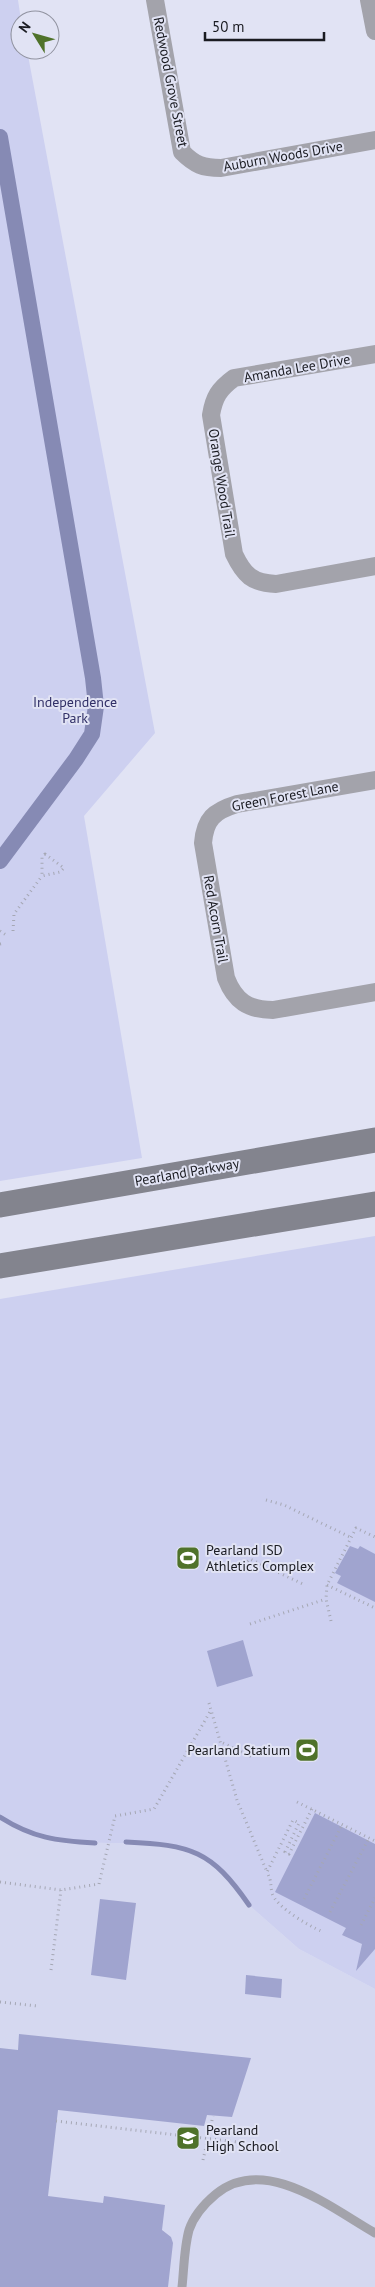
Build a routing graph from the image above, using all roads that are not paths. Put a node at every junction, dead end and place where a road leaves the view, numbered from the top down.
1 (155, 0) edge
2 (369, 0) edge
3 (375, 31) edge
4 (375, 140) edge
5 (192, 162) joint
6 (375, 354) edge
7 (221, 387) joint
8 (375, 566) edge
9 (375, 780) edge
10 (204, 828) joint
11 (375, 992) edge
12 (375, 1140) edge
13 (375, 1204) edge
14 (0, 1205) edge
15 (0, 1266) edge
16 (375, 2233) edge
17 (182, 2287) edge

1 - 5 street, Redwood Grove Street
2 - 3 street
4 - 5 street, Auburn Woods Drive
6 - 7 street, Amanda Lee Drive
7 - 8 street, Orange Wood Trail
9 - 10 street, Green Forest Lane
10 - 11 street, Red Acorn Trail
12 - 14 main road, Pearland Parkway
13 - 15 main road
16 - 17 lane

